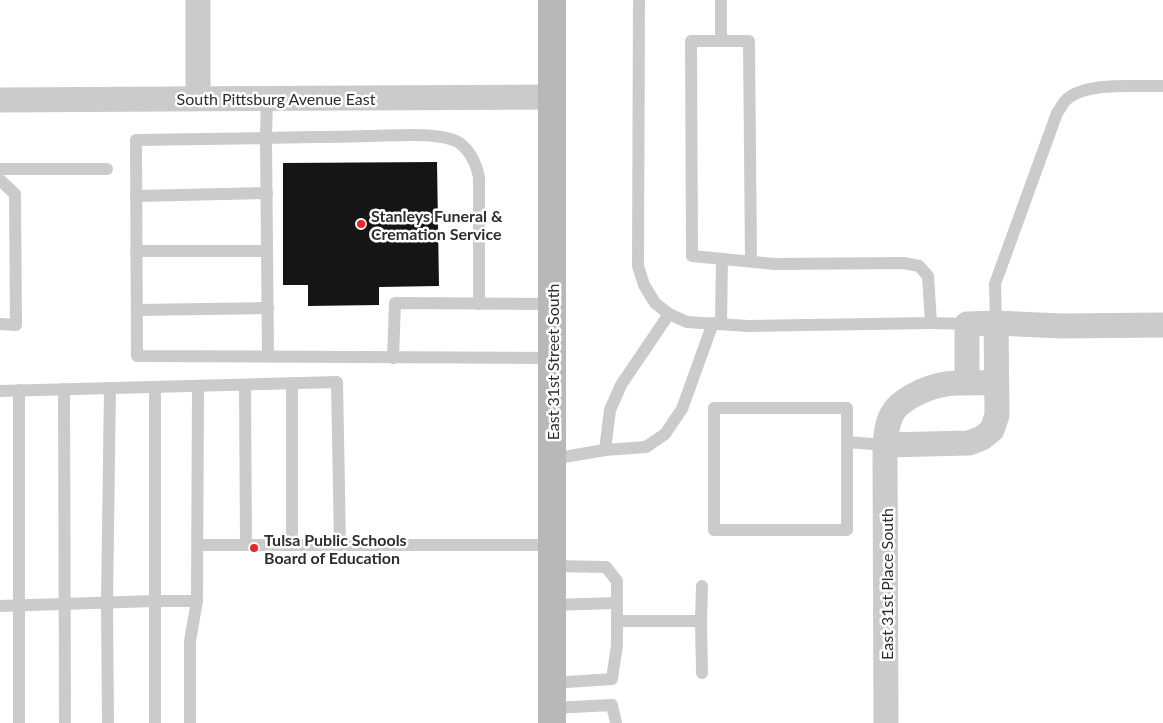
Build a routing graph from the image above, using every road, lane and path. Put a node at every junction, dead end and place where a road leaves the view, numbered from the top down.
1 (198, 0) edge
2 (552, 0) edge
3 (639, 0) edge
4 (720, 0) edge
5 (720, 41) junction
6 (1163, 86) edge
7 (552, 97) junction
8 (198, 98) junction
9 (267, 98) junction
10 (0, 100) edge
11 (266, 138) junction
12 (0, 169) edge
13 (107, 169) dead end
14 (0, 180) edge
15 (267, 193) junction
16 (136, 196) junction
17 (136, 251) junction
18 (268, 251) junction
19 (722, 258) junction
20 (751, 262) junction
21 (479, 304) junction
22 (552, 304) junction
23 (268, 308) junction
24 (137, 310) junction
25 (669, 314) junction
26 (931, 323) junction
27 (996, 323) junction
28 (0, 324) edge
29 (717, 324) junction
30 (967, 324) junction
31 (1163, 324) edge
32 (268, 357) junction
33 (393, 358) junction
34 (552, 358) junction
35 (292, 383) junction
36 (967, 383) junction
37 (996, 383) junction
38 (245, 385) junction
39 (198, 386) junction
40 (155, 387) junction
41 (110, 388) junction
42 (64, 389) junction
43 (19, 390) junction
44 (0, 391) edge
45 (846, 442) junction
46 (885, 444) junction
47 (605, 450) junction
48 (552, 459) junction
49 (198, 545) junction
50 (246, 545) junction
51 (292, 545) junction
52 (340, 545) junction
53 (552, 556) junction
54 (702, 586) dead end
55 (155, 600) junction
56 (197, 601) junction
57 (107, 602) junction
58 (65, 603) junction
59 (617, 603) junction
60 (552, 605) junction
61 (0, 606) edge
62 (18, 606) junction
63 (617, 620) junction
64 (701, 621) junction
65 (702, 672) dead end
66 (552, 705) edge
67 (19, 723) edge
68 (65, 723) edge
69 (108, 723) edge
70 (155, 723) edge
71 (190, 723) edge
72 (616, 723) edge
73 (886, 723) edge

1 - 8 street
2 - 7 main road, East 31st Street South
3 - 25 lane
4 - 5 lane
5 - 19 lane
5 - 20 lane
6 - 27 lane
7 - 9 street, South Pittsburg Avenue East
7 - 22 main road, East 31st Street South
8 - 9 street, South Pittsburg Avenue East
8 - 10 street, South Pittsburg Avenue East
9 - 11 lane
11 - 15 lane
11 - 16 lane
11 - 21 lane
12 - 13 lane
14 - 28 lane
15 - 16 lane
15 - 18 lane
16 - 17 lane
17 - 18 lane
17 - 24 lane
18 - 23 lane
19 - 20 lane
19 - 29 lane
20 - 26 lane
21 - 22 lane
21 - 33 lane
22 - 34 main road, East 31st Street South
23 - 24 lane
23 - 32 lane
24 - 32 lane
25 - 29 lane
25 - 47 lane
26 - 29 lane
26 - 30 lane
27 - 30 street
27 - 31 street
27 - 37 street
29 - 47 lane
30 - 36 street
32 - 33 lane
33 - 34 lane
34 - 48 main road, East 31st Street South
35 - 38 lane
35 - 51 lane
35 - 52 lane
36 - 37 street, East 31st Place South
36 - 46 street, East 31st Place South
37 - 46 street
38 - 39 lane
38 - 50 lane
39 - 40 lane
39 - 49 lane
40 - 41 lane
40 - 55 lane
41 - 42 lane
41 - 57 lane
42 - 43 lane
42 - 58 lane
43 - 44 lane
43 - 62 lane
45 - 45 lane
45 - 46 lane
46 - 73 street, East 31st Place South
47 - 48 lane
48 - 53 main road, East 31st Street South
49 - 50 lane
49 - 56 lane
50 - 51 lane
51 - 52 lane
52 - 53 lane
53 - 59 lane
53 - 60 main road, East 31st Street South
54 - 64 lane
55 - 56 lane
55 - 57 lane
55 - 70 lane
56 - 71 lane
57 - 58 lane
57 - 69 lane
58 - 62 lane
58 - 68 lane
59 - 60 lane
59 - 63 lane
60 - 66 main road, East 31st Street South
61 - 62 lane
62 - 67 lane
63 - 64 lane
63 - 66 lane
64 - 65 lane
66 - 72 lane

